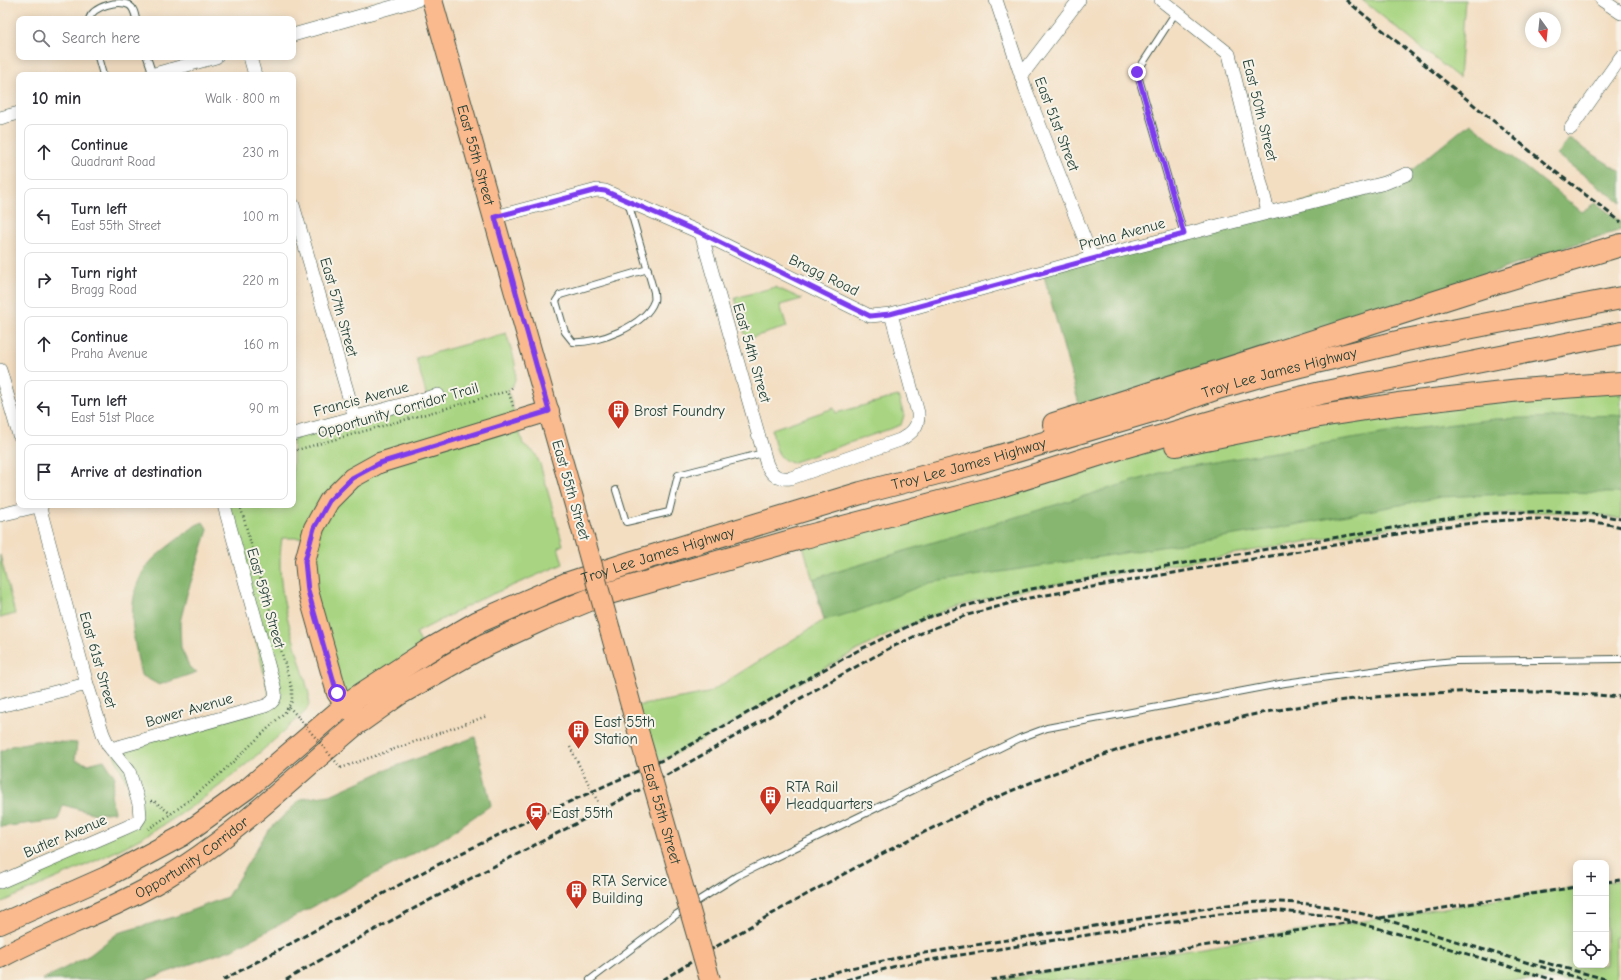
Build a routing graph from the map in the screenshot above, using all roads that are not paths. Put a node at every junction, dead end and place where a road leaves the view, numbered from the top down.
1 (416, 0) edge
2 (432, 0) edge
3 (996, 0) edge
4 (1079, 0) edge
5 (1161, 0) edge
6 (1602, 0) edge
7 (1176, 12) junction
8 (1621, 13) edge
9 (91, 16) edge
10 (135, 16) edge
11 (296, 34) edge
12 (1621, 57) edge
13 (99, 60) edge
14 (149, 60) edge
15 (205, 60) edge
16 (251, 60) edge
17 (102, 72) edge
18 (151, 72) edge
19 (163, 72) edge
20 (254, 72) edge
21 (1021, 76) junction
22 (16, 114) edge
23 (0, 118) edge
24 (1571, 128) dead end
25 (1407, 174) dead end
26 (628, 201) junction
27 (1268, 212) junction
28 (296, 215) edge
29 (495, 217) junction
30 (1621, 230) edge
31 (701, 233) junction
32 (1184, 234) junction
33 (1621, 245) edge
34 (1092, 258) junction
35 (648, 269) junction
36 (1621, 298) edge
37 (890, 314) junction
38 (1390, 316) junction
39 (1621, 333) edge
40 (0, 370) edge
41 (1621, 383) edge
42 (438, 394) dead end
43 (549, 411) junction
44 (355, 418) junction
45 (16, 425) edge
46 (296, 433) edge
47 (764, 453) junction
48 (997, 486) junction
49 (616, 490) dead end
50 (861, 493) junction
51 (28, 508) edge
52 (41, 508) edge
53 (225, 508) edge
54 (0, 515) edge
55 (1621, 659) edge
56 (87, 684) junction
57 (274, 700) joint
58 (345, 705) junction
59 (0, 706) edge
60 (360, 721) junction
61 (111, 749) junction
62 (140, 817) joint
63 (0, 882) edge
64 (0, 924) edge
65 (0, 958) edge
66 (590, 980) edge
67 (710, 980) edge

1 - 11 street
2 - 29 main road, East 55th Street
3 - 21 street, East 51st Street
4 - 21 street
5 - 7 street, East 50th Street
6 - 8 street
7 - 27 street, East 50th Street
7 - 32 lane
9 - 10 lane
12 - 24 street
13 - 17 lane
14 - 18 lane
15 - 19 street
16 - 20 street
21 - 34 street, East 51st Street
22 - 23 street
25 - 27 street, Praha Avenue
26 - 29 street, Bragg Road
26 - 31 street, Bragg Road
26 - 35 lane
27 - 32 street, Praha Avenue
28 - 44 street, East 57th Street
29 - 43 main road, East 55th Street
30 - 38 highway
31 - 37 street, Bragg Road
31 - 47 street, East 54th Street
32 - 34 street, Praha Avenue
33 - 38 highway
34 - 37 street, Praha Avenue
35 - 35 lane
36 - 50 highway, Troy Lee James Highway
37 - 47 street, East 54th Street
38 - 50 highway
39 - 48 highway, Troy Lee James Highway
40 - 45 street
41 - 48 highway
42 - 44 street, Francis Avenue
43 - 58 main road
43 - 67 main road, East 55th Street, bridge
44 - 46 street, Francis Avenue
47 - 49 lane
48 - 60 highway, Troy Lee James Highway
50 - 58 highway, Troy Lee James Highway
51 - 54 street
52 - 56 street, East 61st Street
53 - 57 street, East 59th Street
55 - 66 lane
56 - 59 street
56 - 61 street, East 61st Street
57 - 61 street, Bower Avenue
58 - 60 main road
58 - 64 main road, Opportunity Corridor
60 - 65 main road, Opportunity Corridor
61 - 62 street, East 61st Street
62 - 63 street, Butler Avenue

